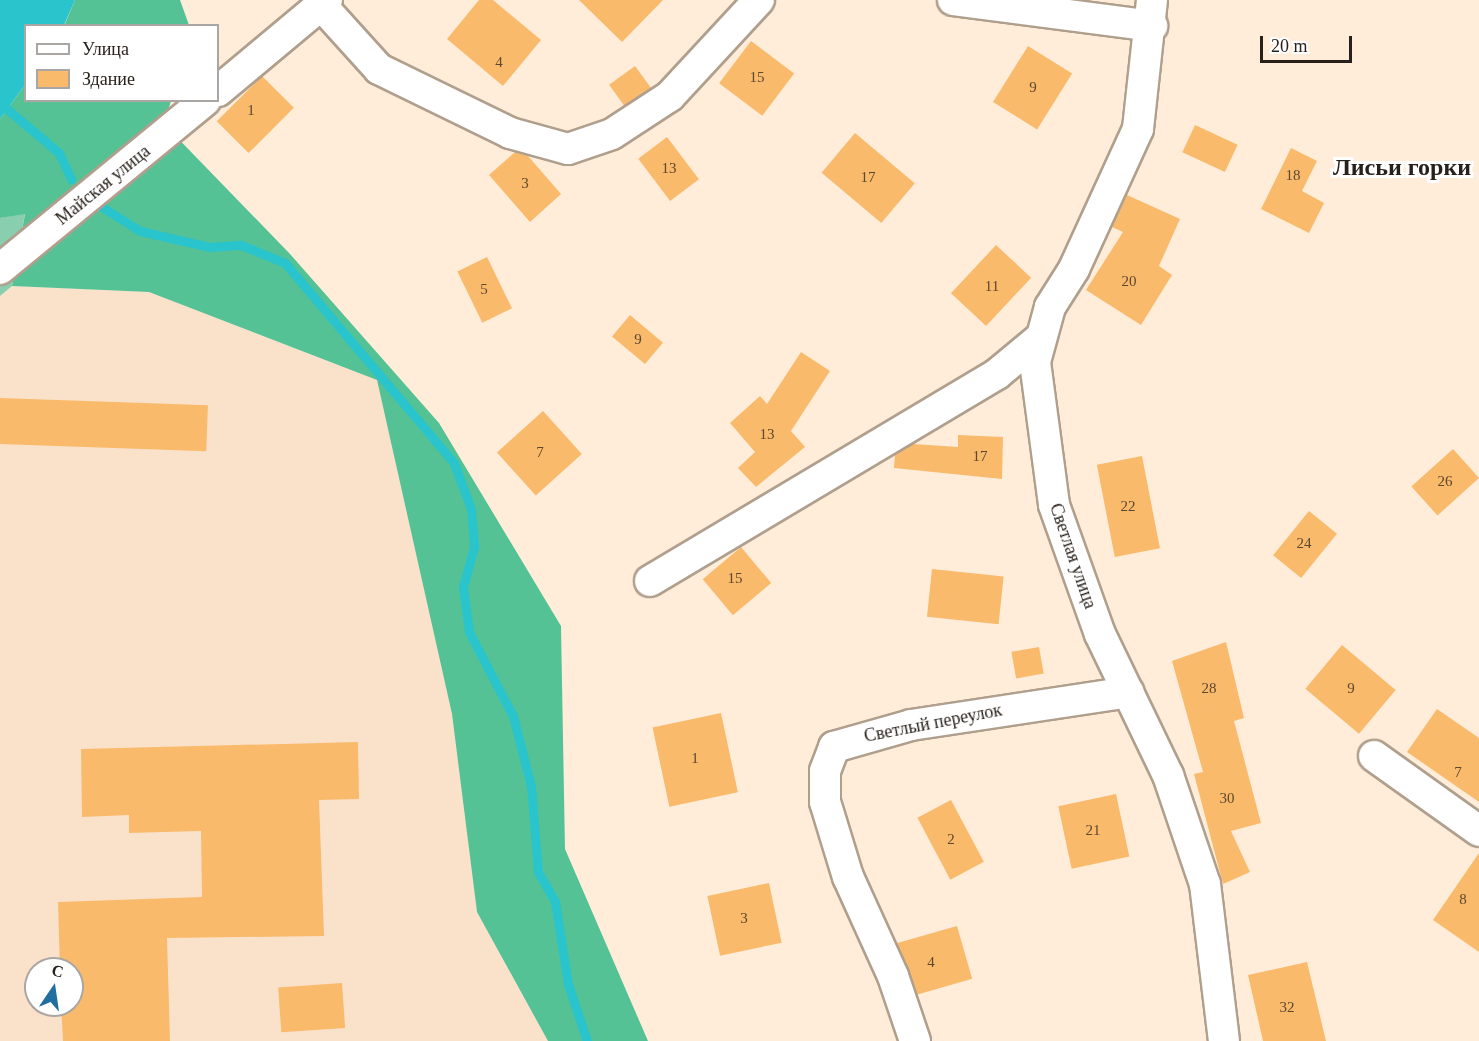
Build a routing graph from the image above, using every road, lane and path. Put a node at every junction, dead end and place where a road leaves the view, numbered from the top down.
1 (759, 0) edge
2 (953, 0) edge
3 (324, 3) edge
4 (1152, 13) edge
5 (219, 91) edge
6 (204, 102) edge
7 (0, 269) edge
8 (1039, 339) junction
9 (650, 581) dead end
10 (1129, 692) junction
11 (1374, 756) dead end
12 (1479, 831) edge
13 (915, 1041) edge
14 (1224, 1041) edge

1 - 3 street
2 - 4 street
3 - 5 street
4 - 8 street, Светлая улица
6 - 7 street, Майская улица
8 - 9 street
8 - 10 street, Светлая улица
10 - 13 street, Светлый переулок
10 - 14 street, Светлая улица
11 - 12 street

